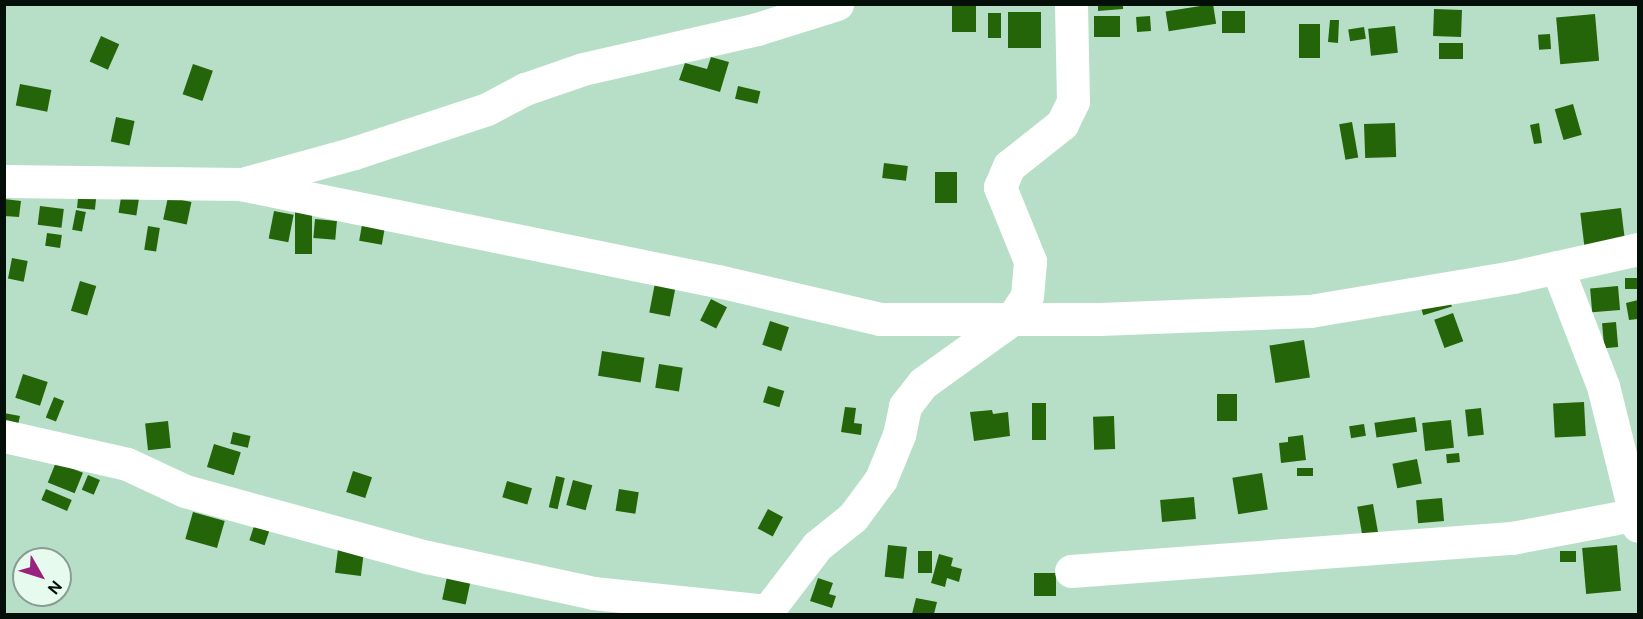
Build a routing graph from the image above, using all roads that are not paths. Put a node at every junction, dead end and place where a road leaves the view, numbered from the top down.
1 (837, 4) edge
2 (1071, 4) edge
3 (4, 181) edge
4 (240, 184) junction
5 (1638, 249) edge
6 (1557, 267) junction
7 (1012, 319) junction
8 (4, 436) edge
9 (1638, 518) edge
10 (1071, 571) dead end
11 (767, 613) edge

1 - 4 street
2 - 7 street
3 - 4 street
4 - 7 street
5 - 6 street
6 - 7 street
6 - 9 street
7 - 11 street
8 - 11 street
9 - 10 street

